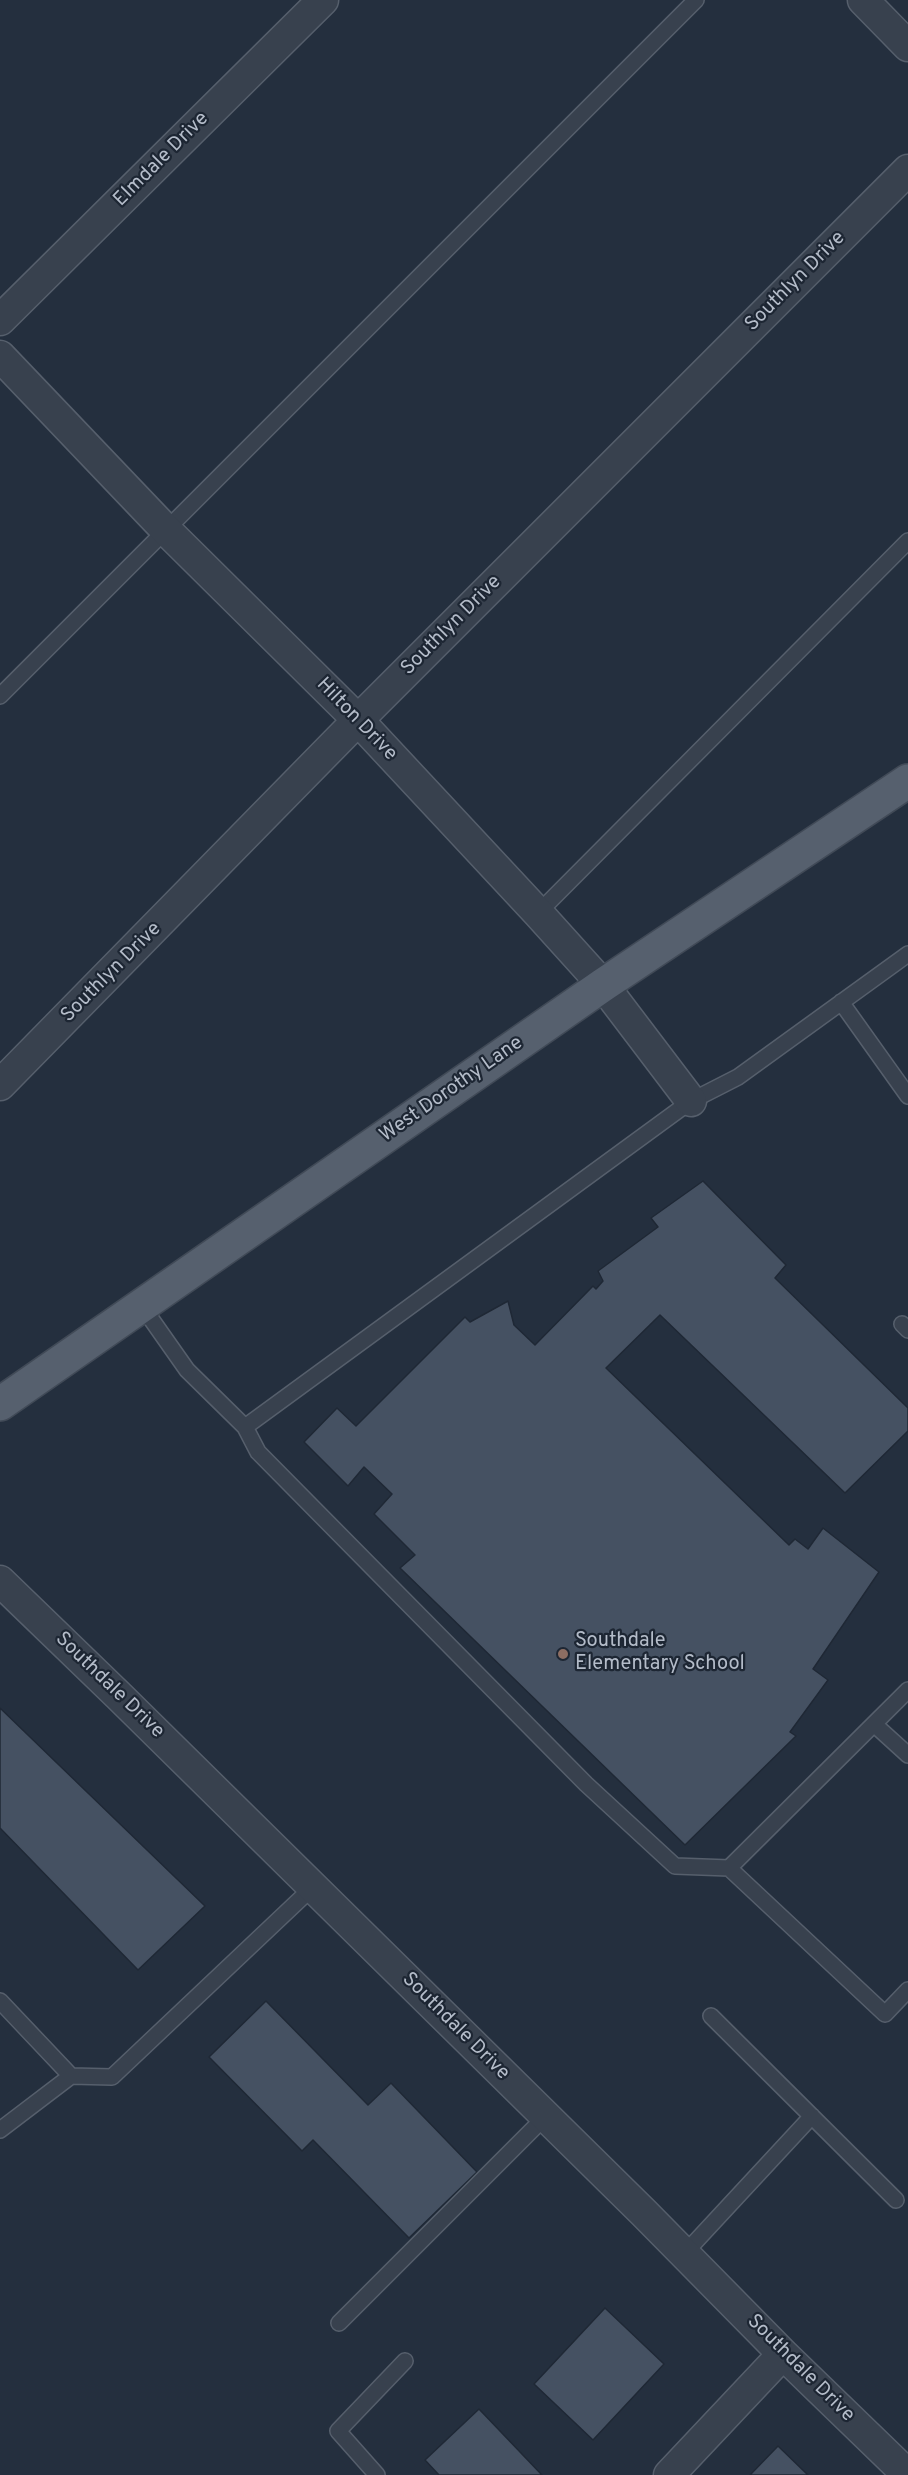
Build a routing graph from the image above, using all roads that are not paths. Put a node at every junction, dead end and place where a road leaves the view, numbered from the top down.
1 (323, 0) edge
2 (696, 0) edge
3 (863, 0) edge
4 (908, 46) edge
5 (908, 170) edge
6 (0, 320) edge
7 (0, 356) edge
8 (165, 529) junction
9 (908, 541) edge
10 (0, 696) edge
11 (358, 720) junction
12 (908, 781) edge
13 (538, 913) junction
14 (908, 954) edge
15 (603, 985) junction
16 (841, 1002) junction
17 (0, 1085) edge
18 (908, 1096) edge
19 (691, 1101) junction
20 (142, 1306) junction
21 (0, 1404) edge
22 (245, 1427) junction
23 (0, 1581) edge
24 (908, 1690) edge
25 (875, 1725) junction
26 (908, 1755) edge
27 (729, 1868) junction
28 (313, 1887) junction
29 (908, 1990) edge
30 (0, 2001) edge
31 (711, 2016) dead end
32 (71, 2076) junction
33 (546, 2116) junction
34 (812, 2116) junction
35 (0, 2130) edge
36 (896, 2200) dead end
37 (684, 2254) junction
38 (339, 2323) dead end
39 (783, 2354) junction
40 (405, 2361) dead end
41 (377, 2475) edge
42 (669, 2475) edge
43 (908, 2475) edge

1 - 6 street, Elmdale Drive
2 - 8 lane
3 - 4 street
5 - 11 street, Southlyn Drive
7 - 8 street, Hilton Drive
8 - 10 lane
8 - 11 street, Hilton Drive
9 - 13 lane
11 - 13 street, Hilton Drive
11 - 17 street, Southlyn Drive
12 - 15 main road, West Dorothy Lane
13 - 15 street, Hilton Drive
14 - 16 lane
15 - 19 street, Hilton Drive
15 - 20 main road, West Dorothy Lane
16 - 18 lane
16 - 19 lane
19 - 22 lane
20 - 21 main road, West Dorothy Lane
20 - 22 lane
22 - 27 lane
23 - 28 street, Southdale Drive
24 - 25 lane
25 - 26 lane
25 - 27 lane
27 - 29 lane
28 - 32 lane
28 - 33 street, Southdale Drive
30 - 32 lane
31 - 34 lane
32 - 35 lane
33 - 37 street, Southdale Drive
33 - 38 lane
34 - 36 lane
34 - 37 lane
37 - 39 street, Southdale Drive
39 - 42 street
39 - 43 street, Southdale Drive
40 - 41 lane

